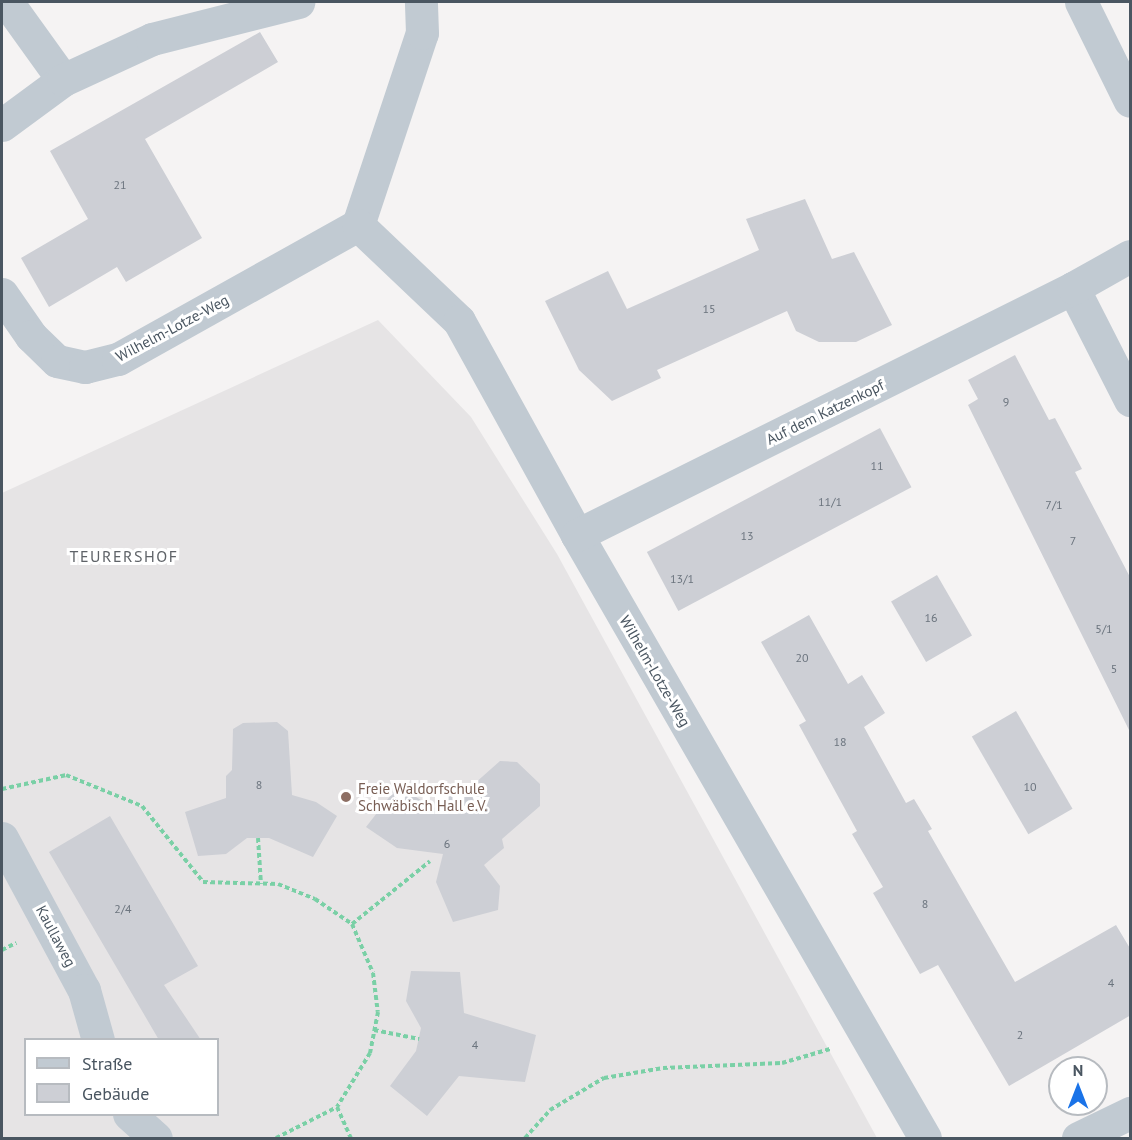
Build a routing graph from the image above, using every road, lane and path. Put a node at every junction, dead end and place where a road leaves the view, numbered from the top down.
1 (8, 2) edge
2 (298, 2) edge
3 (421, 2) edge
4 (1082, 2) edge
5 (63, 80) junction
6 (1131, 101) edge
7 (2, 125) edge
8 (358, 225) junction
9 (1131, 256) edge
10 (1073, 288) junction
11 (2, 294) edge
12 (1131, 400) edge
13 (576, 535) junction
14 (2, 789) edge
15 (2, 838) edge
16 (258, 838) dead end
17 (430, 861) dead end
18 (261, 884) junction
19 (352, 924) junction
20 (374, 1030) junction
21 (97, 1038) edge
22 (418, 1039) dead end
23 (867, 1039) junction
24 (337, 1107) junction
25 (1131, 1113) edge
26 (131, 1116) edge
27 (156, 1138) edge
28 (276, 1138) edge
29 (351, 1138) edge
30 (525, 1138) edge
31 (925, 1138) edge
32 (1078, 1138) edge

1 - 5 street
2 - 5 street
3 - 8 street
4 - 6 street
5 - 7 street
8 - 11 street, Wilhelm-Lotze-Weg
8 - 13 street, Wilhelm-Lotze-Weg
9 - 10 street, Auf dem Katzenkopf
10 - 12 street
10 - 13 street, Auf dem Katzenkopf
13 - 23 street, Wilhelm-Lotze-Weg
14 - 18 path
15 - 21 street, Kaullaweg
16 - 18 path
17 - 19 path
18 - 19 path
19 - 20 path
20 - 22 path
20 - 24 path
23 - 30 path
23 - 31 street, Wilhelm-Lotze-Weg
24 - 28 path
24 - 29 path
25 - 32 street
26 - 27 street

